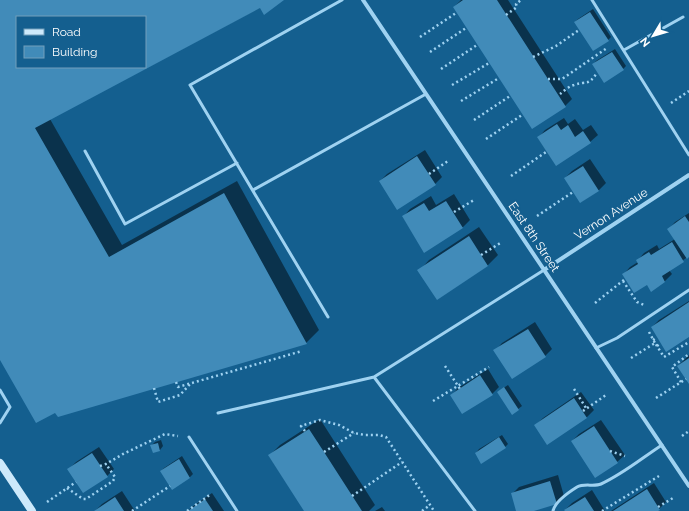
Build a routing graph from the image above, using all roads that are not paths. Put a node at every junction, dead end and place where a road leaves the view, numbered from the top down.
1 (342, 0) edge
2 (363, 0) edge
3 (592, 0) edge
4 (682, 18) dead end
5 (624, 50) junction
6 (426, 94) junction
7 (85, 151) dead end
8 (689, 155) edge
9 (237, 163) junction
10 (689, 175) edge
11 (253, 190) junction
12 (544, 270) junction
13 (689, 290) edge
14 (328, 317) dead end
15 (596, 348) junction
16 (374, 377) junction
17 (0, 390) edge
18 (218, 413) dead end
19 (0, 423) edge
20 (189, 437) road end
21 (662, 445) junction
22 (0, 463) edge
23 (689, 486) edge
24 (32, 511) edge
25 (237, 511) edge
26 (475, 511) edge
27 (553, 511) edge

1 - 9 lane
2 - 6 street, East 8th Street
3 - 5 lane
4 - 5 lane
5 - 8 lane
6 - 11 lane
6 - 12 street, East 8th Street
7 - 9 lane
9 - 11 lane
10 - 12 street, Vernon Avenue
11 - 14 lane
12 - 15 street, East 8th Street
12 - 16 lane
13 - 15 lane
15 - 21 street, East 8th Street
16 - 18 lane
16 - 26 lane
17 - 19 lane
20 - 25 lane
21 - 23 street, East 8th Street
21 - 27 lane
22 - 24 street

